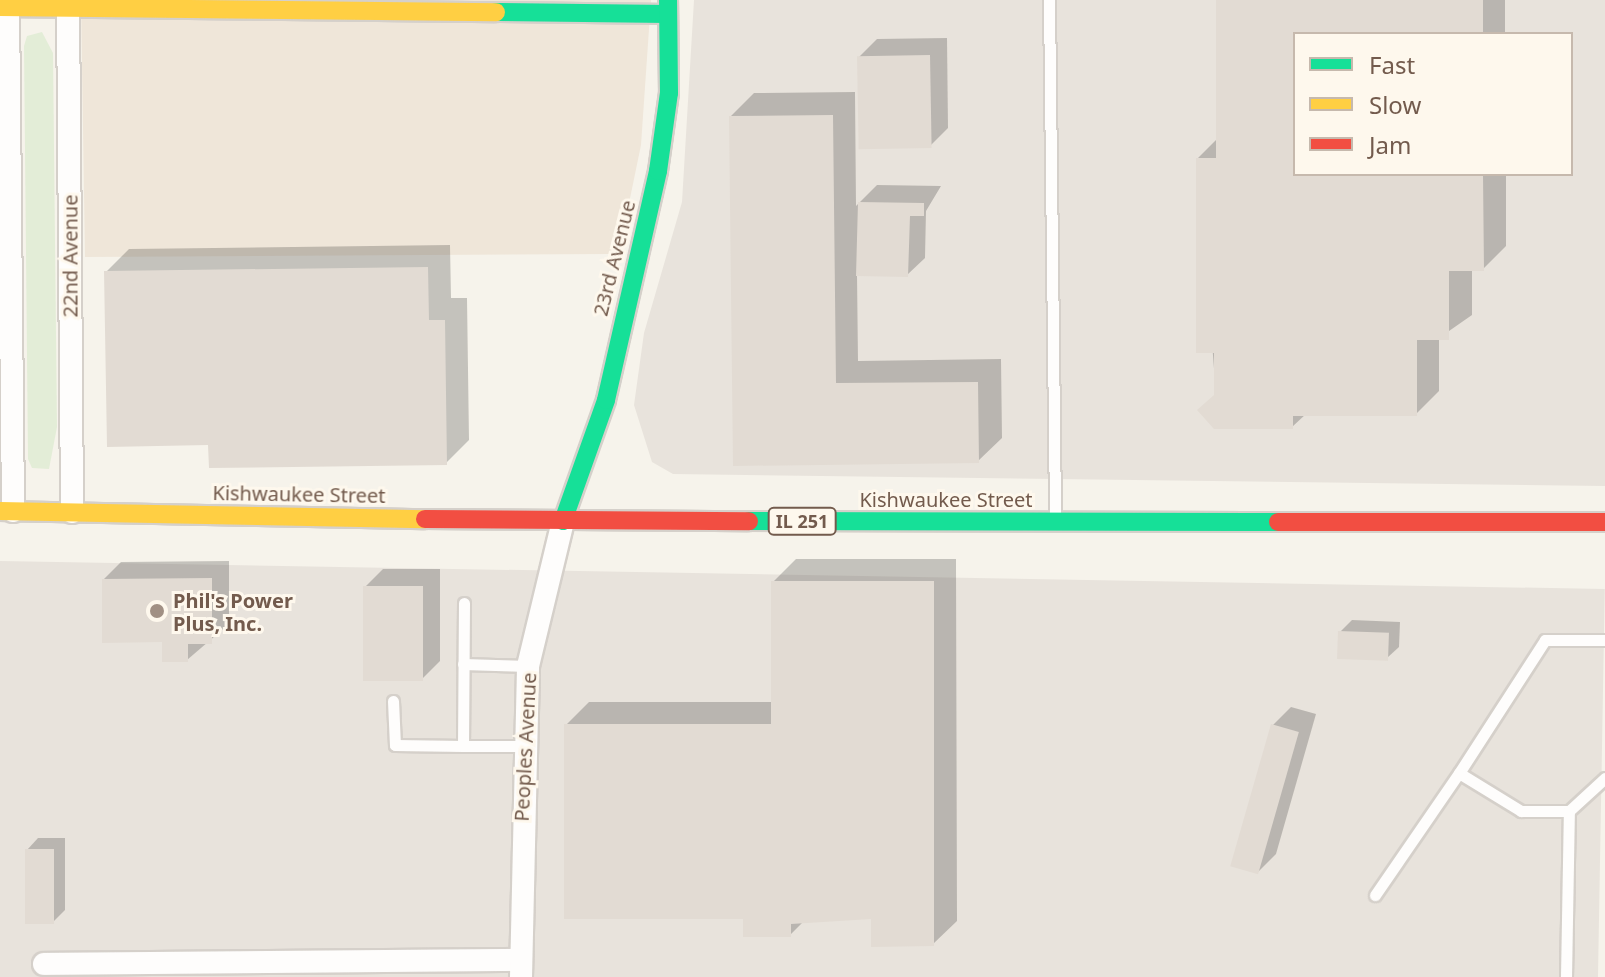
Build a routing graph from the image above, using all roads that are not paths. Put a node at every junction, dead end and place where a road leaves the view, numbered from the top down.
1 (1049, 0) edge
2 (68, 4) edge
3 (264, 4) edge
4 (6, 5) edge
5 (668, 7) edge
6 (6, 511) edge
7 (72, 512) junction
8 (563, 521) junction
9 (1055, 521) junction
10 (1605, 522) edge
11 (464, 603) dead end
12 (1605, 640) edge
13 (463, 664) junction
14 (528, 666) junction
15 (393, 701) dead end
16 (463, 746) junction
17 (523, 746) junction
18 (1459, 773) junction
19 (1605, 778) edge
20 (1569, 811) junction
21 (1375, 895) dead end
22 (44, 964) dead end
23 (521, 969) edge
24 (1566, 977) edge

1 - 9 lane
2 - 3 main road
2 - 4 main road
2 - 7 street, 22nd Avenue
3 - 5 main road
4 - 6 street
5 - 8 main road, 23rd Avenue
6 - 7 main road, Kishwaukee Street / IL 251
7 - 8 main road, Kishwaukee Street / IL 251
8 - 9 main road, Kishwaukee Street / IL 251
8 - 14 street, Peoples Avenue
9 - 10 main road, Kishwaukee Street / IL 251
11 - 13 lane
12 - 18 lane
13 - 14 lane
13 - 16 lane
14 - 17 street, Peoples Avenue
15 - 16 lane
16 - 17 lane
17 - 23 street, Peoples Avenue
18 - 20 lane
18 - 21 lane
19 - 20 lane
20 - 24 lane
22 - 23 street

